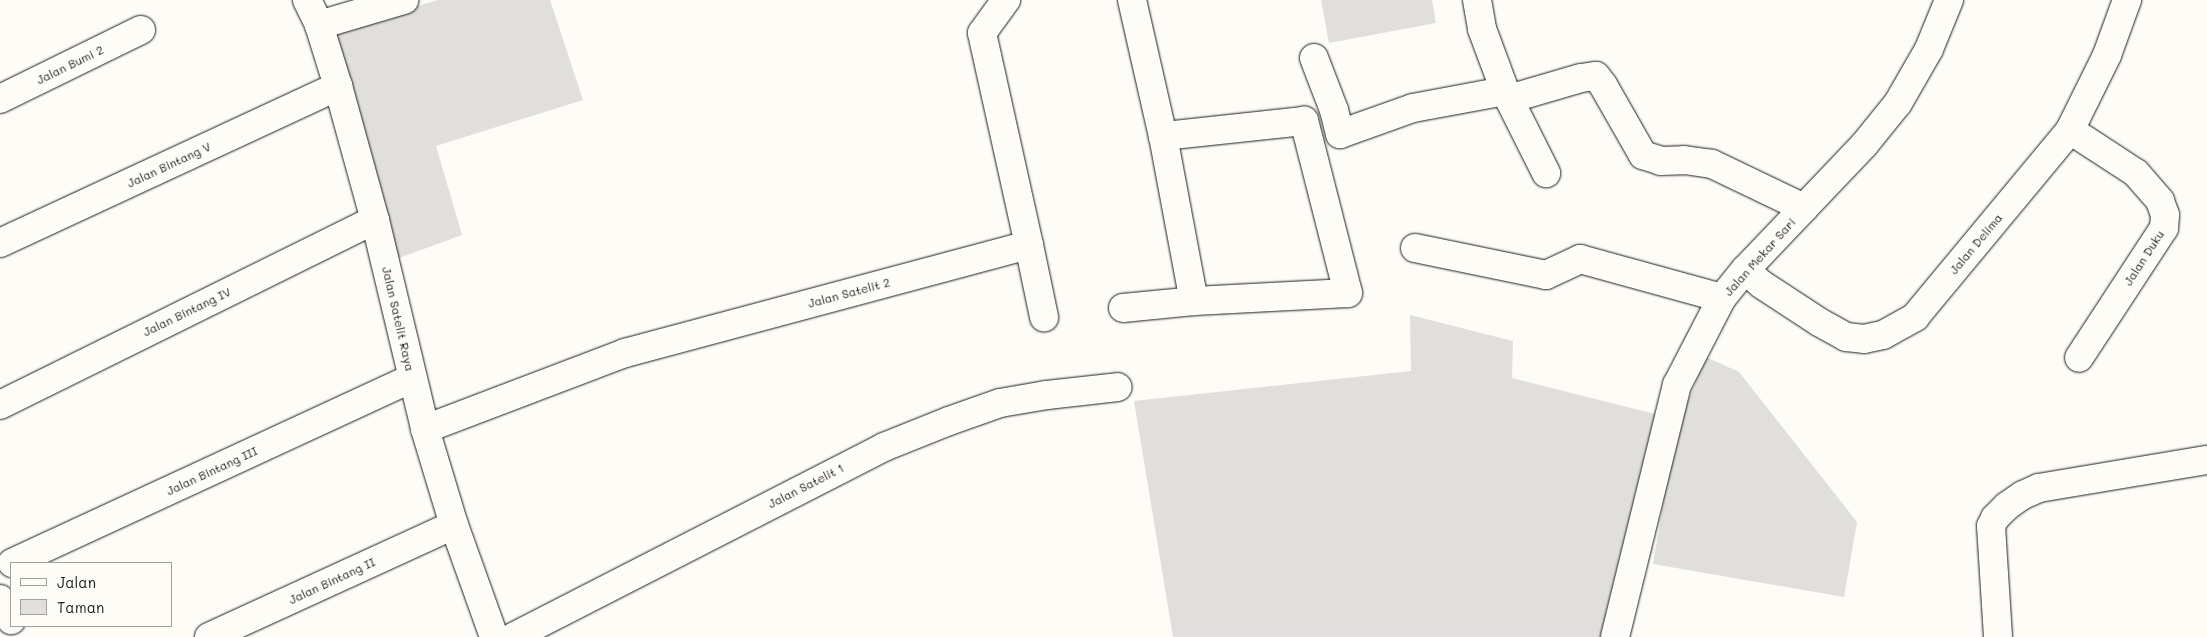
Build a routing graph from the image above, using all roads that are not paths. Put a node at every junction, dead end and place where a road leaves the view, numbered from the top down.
1 (307, 0) edge
2 (404, 0) edge
3 (1006, 0) edge
4 (1132, 0) edge
5 (1477, 0) edge
6 (1949, 0) edge
7 (2127, 0) edge
8 (319, 25) junction
9 (140, 30) dead end
10 (1314, 58) dead end
11 (338, 86) junction
12 (1507, 95) junction
13 (0, 100) edge
14 (2070, 130) junction
15 (1163, 136) junction
16 (1546, 173) dead end
17 (1804, 208) junction
18 (375, 220) junction
19 (0, 243) edge
20 (1030, 245) junction
21 (1415, 248) dead end
22 (1745, 270) junction
23 (1722, 298) junction
24 (1194, 301) junction
25 (1123, 308) dead end
26 (1044, 317) dead end
27 (2079, 358) dead end
28 (412, 378) junction
29 (1118, 386) dead end
30 (0, 405) edge
31 (425, 428) junction
32 (2207, 460) edge
33 (454, 525) junction
34 (14, 562) edge
35 (0, 599) edge
36 (10, 618) edge
37 (209, 637) edge
38 (494, 637) edge
39 (513, 637) edge
40 (1614, 637) edge
41 (1998, 637) edge

1 - 8 street, Jalan Satelit Raya
2 - 8 street
3 - 20 street
4 - 15 street
5 - 12 street
6 - 17 street, Jalan Mekar Sari
7 - 14 street, Jalan Delima
8 - 11 street, Jalan Satelit Raya
9 - 13 street, Jalan Bumi 2
10 - 12 street
11 - 18 street, Jalan Satelit Raya
11 - 19 street, Jalan Bintang V
12 - 16 street
12 - 17 street
14 - 22 street, Jalan Delima
14 - 27 street, Jalan Duku
15 - 24 street
15 - 24 street
17 - 22 street, Jalan Mekar Sari
18 - 28 street, Jalan Satelit Raya
18 - 30 street, Jalan Bintang IV
20 - 26 street
20 - 31 street, Jalan Satelit 2
21 - 23 street
22 - 23 street, Jalan Mekar Sari
23 - 40 street, Jalan Mekar Sari
24 - 25 street
28 - 31 street, Jalan Satelit Raya
28 - 34 street, Jalan Bintang III
29 - 39 street, Jalan Satelit 1
31 - 33 street, Jalan Satelit Raya
32 - 41 street
33 - 37 street, Jalan Bintang II
33 - 38 street, Jalan Satelit Raya
35 - 36 street

